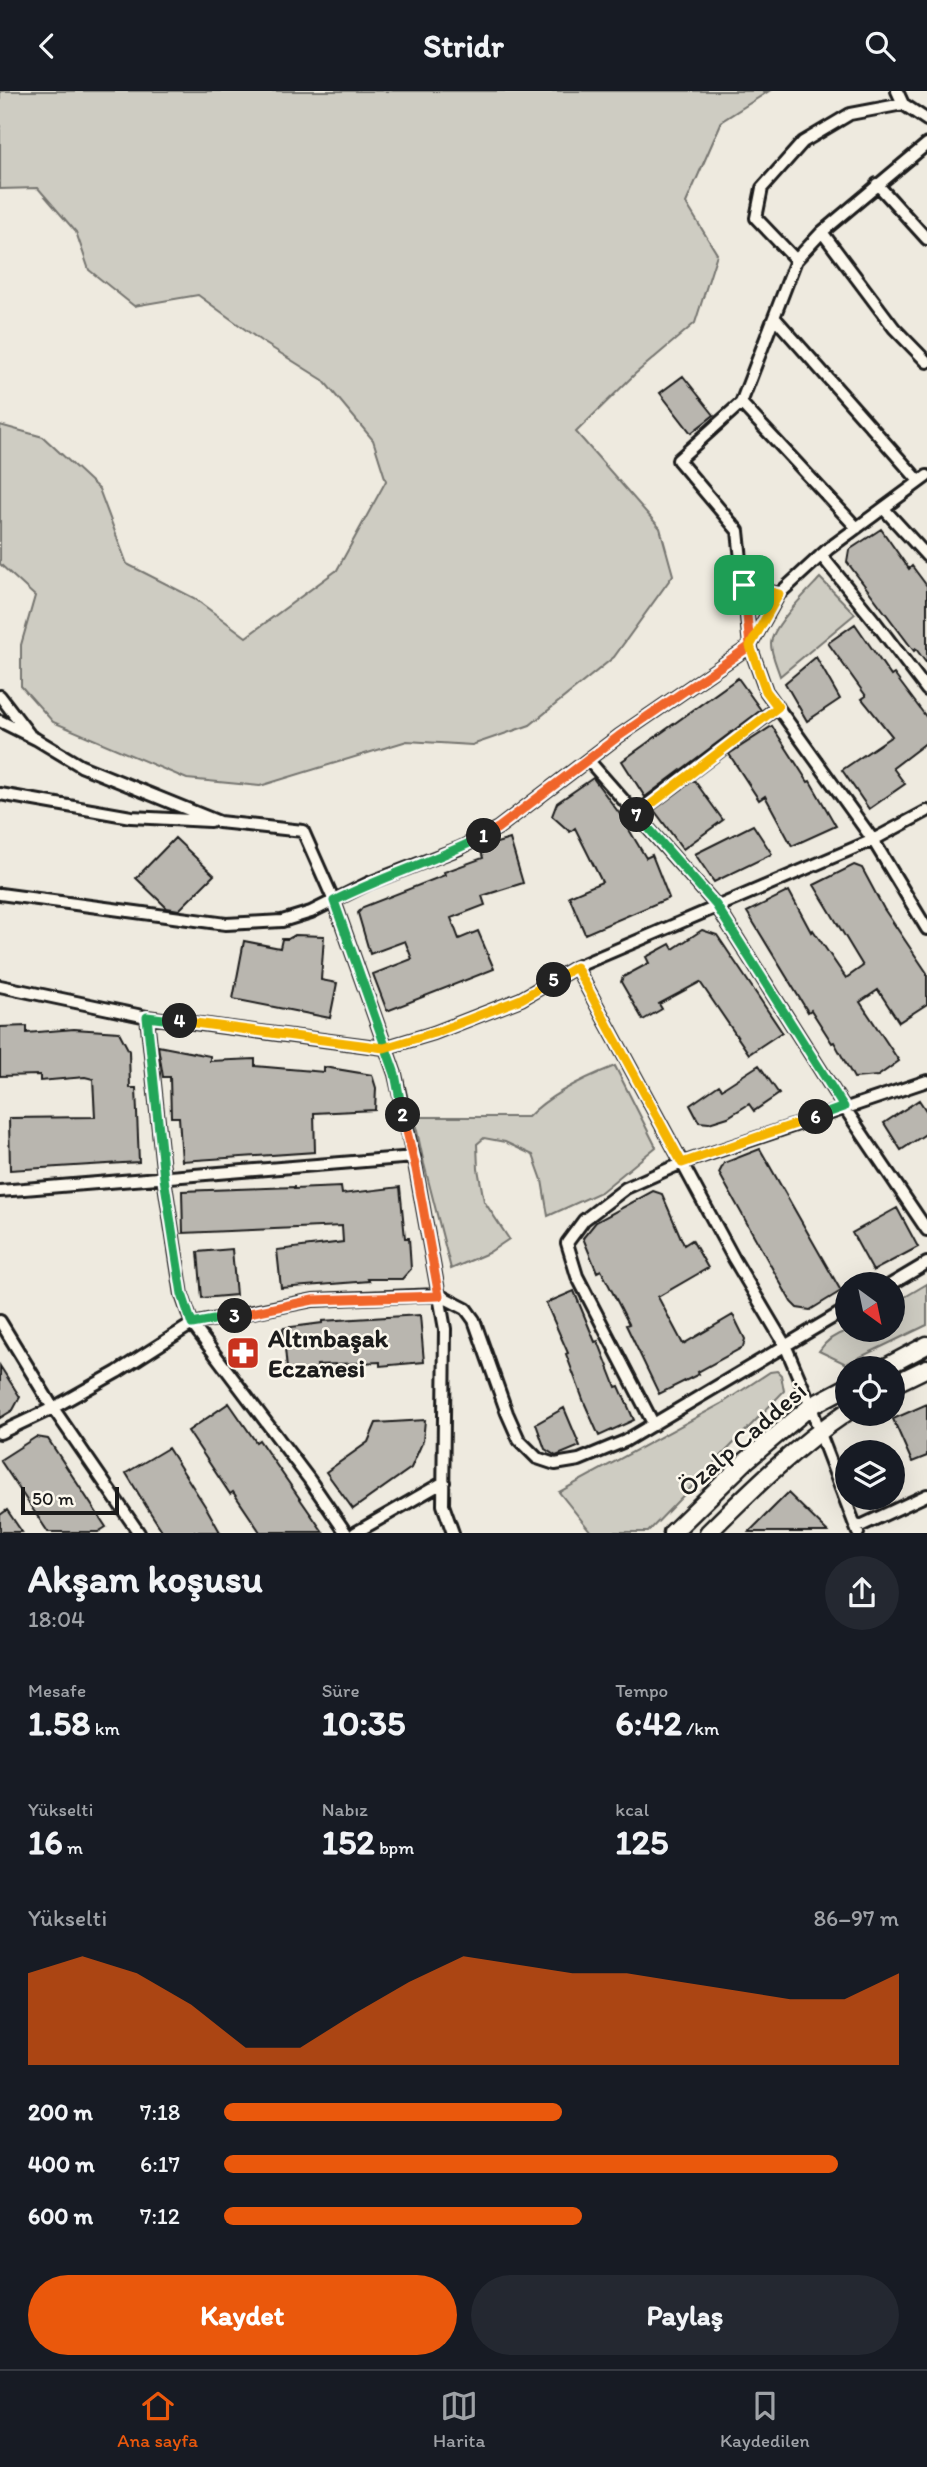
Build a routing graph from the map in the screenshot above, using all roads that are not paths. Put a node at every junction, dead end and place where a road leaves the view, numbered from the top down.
1 (897, 91) edge
2 (908, 91) edge
3 (902, 104) junction
4 (927, 120) edge
5 (927, 144) edge
6 (877, 184) junction
7 (822, 232) junction
8 (927, 239) edge
9 (796, 260) junction
10 (774, 317) junction
11 (927, 362) edge
12 (741, 403) junction
13 (923, 478) edge
14 (884, 509) junction
15 (857, 528) junction
16 (821, 555) junction
17 (927, 557) edge
18 (744, 585) junction
19 (779, 594) junction
20 (750, 646) junction
21 (927, 690) edge
22 (0, 696) edge
23 (778, 707) junction
24 (0, 721) edge
25 (31, 736) junction
26 (589, 761) junction
27 (0, 795) edge
28 (927, 811) edge
29 (636, 814) junction
30 (219, 822) junction
31 (873, 840) junction
32 (0, 894) edge
33 (334, 901) junction
34 (716, 905) junction
35 (927, 929) edge
36 (576, 967) junction
37 (0, 986) edge
38 (147, 1017) junction
39 (384, 1048) junction
40 (927, 1081) edge
41 (844, 1107) junction
42 (414, 1157) junction
43 (682, 1163) junction
44 (164, 1178) junction
45 (0, 1191) edge
46 (927, 1230) edge
47 (927, 1263) edge
48 (905, 1276) edge
49 (439, 1296) junction
50 (835, 1316) edge
51 (0, 1321) edge
52 (192, 1324) junction
53 (785, 1345) junction
54 (927, 1345) edge
55 (905, 1357) edge
56 (927, 1368) edge
57 (905, 1379) edge
58 (835, 1393) edge
59 (811, 1406) junction
60 (53, 1408) junction
61 (835, 1420) edge
62 (654, 1425) junction
63 (819, 1431) junction
64 (0, 1433) edge
65 (444, 1482) junction
66 (927, 1495) edge
67 (857, 1530) edge
68 (139, 1532) edge
69 (346, 1532) edge
70 (355, 1532) edge
71 (453, 1532) edge
72 (672, 1532) edge
73 (708, 1532) edge

1 - 3 street
2 - 3 street
3 - 4 street
3 - 9 street
5 - 6 street
6 - 7 street
6 - 8 street
7 - 9 street
7 - 11 street
9 - 10 street
10 - 12 street
10 - 13 street
12 - 15 street
12 - 18 street
13 - 14 street
14 - 15 street
14 - 17 street
15 - 16 street
16 - 19 street
16 - 21 street
18 - 19 street
18 - 20 street
19 - 20 street
20 - 23 street
20 - 26 street
22 - 25 street
23 - 29 street
23 - 31 street
24 - 25 street
25 - 30 street
26 - 29 street
26 - 33 street
27 - 30 street
28 - 31 street
29 - 34 street
30 - 33 street
31 - 34 street
31 - 35 street
32 - 33 street
33 - 39 street
34 - 36 street
34 - 41 street
36 - 39 street
36 - 43 street
37 - 38 street
38 - 39 street
38 - 44 street
39 - 42 street
40 - 41 street
41 - 43 street
41 - 46 street
42 - 44 street
42 - 49 street
43 - 53 street
43 - 62 street
44 - 45 street
44 - 52 street
47 - 48 street
49 - 52 street
49 - 62 street
49 - 65 street
50 - 53 street
51 - 60 street
52 - 60 street
52 - 69 street
53 - 59 street
53 - 62 street
54 - 55 main road
56 - 57 main road
58 - 59 main road, Özalp Caddesi
59 - 63 street
59 - 72 main road, Özalp Caddesi
60 - 64 street
60 - 68 street
61 - 63 main road, Özalp Caddesi
63 - 67 street
63 - 73 main road, Özalp Caddesi
65 - 70 street
65 - 71 street
66 - 67 street

